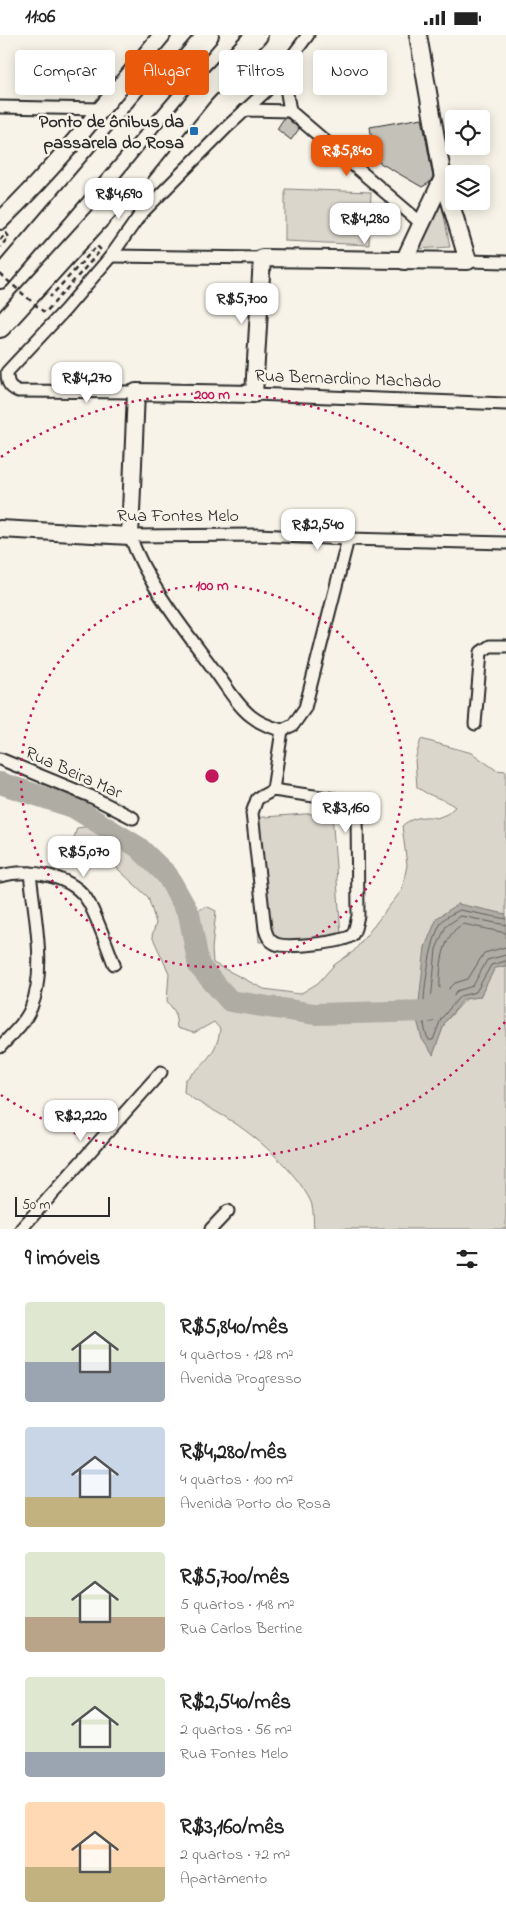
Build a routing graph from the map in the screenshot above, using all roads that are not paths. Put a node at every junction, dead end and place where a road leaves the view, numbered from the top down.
1 (162, 35) edge
2 (208, 35) edge
3 (257, 35) edge
4 (308, 35) edge
5 (418, 35) edge
6 (297, 50) edge
7 (259, 95) edge
8 (287, 95) edge
9 (0, 107) edge
10 (101, 109) junction
11 (245, 110) junction
12 (290, 111) junction
13 (120, 140) junction
14 (443, 177) junction
15 (0, 221) edge
16 (421, 223) junction
17 (111, 255) junction
18 (262, 258) junction
19 (404, 261) junction
20 (468, 261) junction
21 (506, 262) edge
22 (0, 263) edge
23 (8, 283) edge
24 (0, 327) edge
25 (4, 383) edge
26 (136, 393) junction
27 (254, 394) junction
28 (506, 404) edge
29 (0, 529) edge
30 (130, 536) junction
31 (348, 539) junction
32 (506, 543) edge
33 (506, 645) edge
34 (475, 724) dead end
35 (282, 730) junction
36 (0, 759) edge
37 (273, 790) junction
38 (133, 818) dead end
39 (30, 873) junction
40 (0, 876) edge
41 (114, 964) dead end
42 (0, 1047) edge
43 (161, 1072) dead end
44 (228, 1211) dead end
45 (20, 1229) edge
46 (211, 1229) edge

1 - 10 main road
2 - 13 highway
3 - 24 highway
4 - 6 street
5 - 14 main road
7 - 11 street
8 - 12 street
9 - 10 street
10 - 15 main road
11 - 12 street
11 - 17 street
12 - 16 street
13 - 22 highway
13 - 23 highway
14 - 16 main road
14 - 20 main road
16 - 19 main road
17 - 18 street
17 - 25 street
18 - 19 main road
18 - 27 main road
19 - 20 main road
20 - 21 street
25 - 26 street, Rua Bernardino Machado
26 - 27 main road, Rua Bernardino Machado
26 - 30 main road
27 - 28 street, Rua Bernardino Machado
29 - 30 main road, Rua Fontes Melo
30 - 31 street, Rua Fontes Melo
30 - 35 street
31 - 32 street, Rua Fontes Melo
31 - 35 street
33 - 34 street
35 - 37 street
36 - 38 street, Rua Beira Mar
37 - 37 street
39 - 40 street
39 - 41 street
39 - 42 street
43 - 45 street
44 - 46 street

